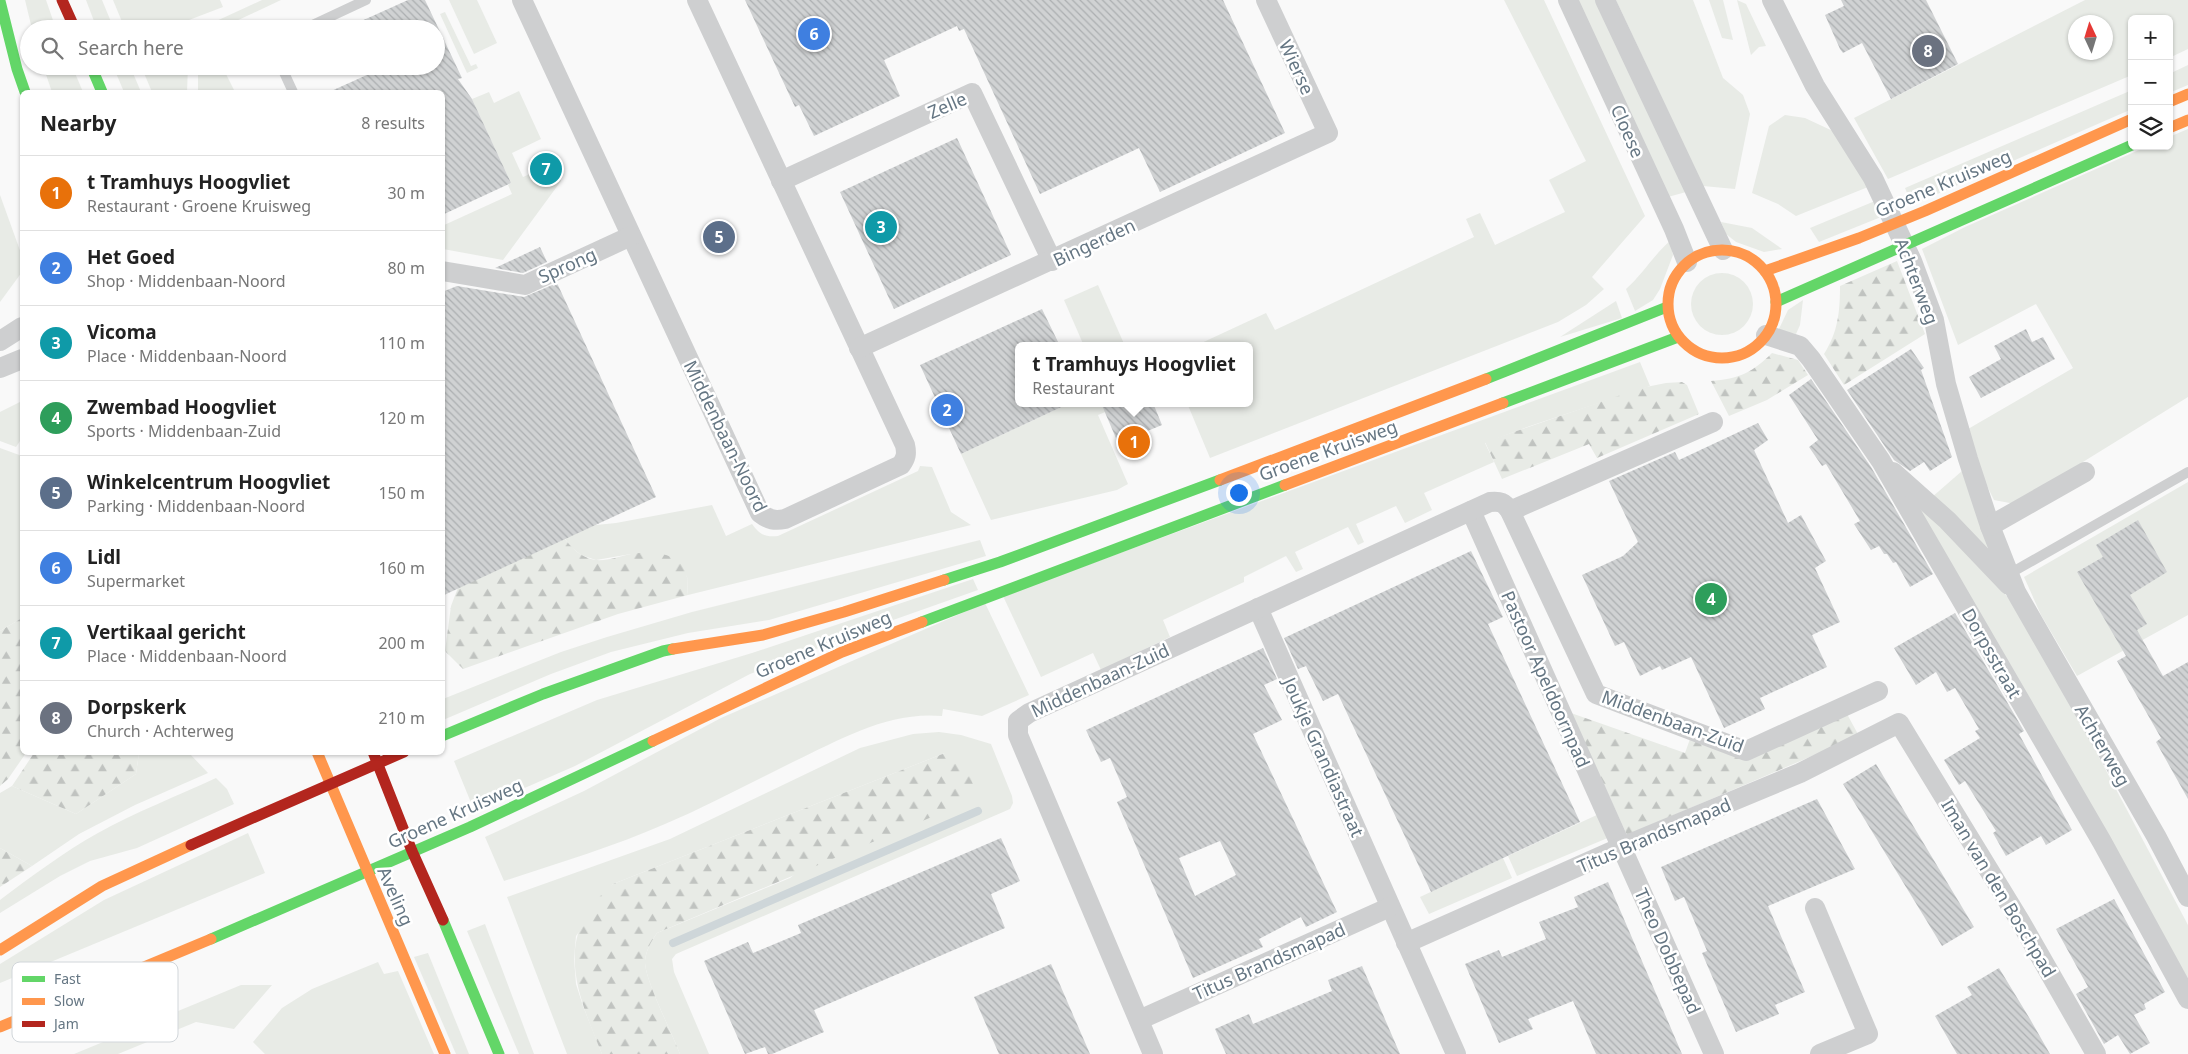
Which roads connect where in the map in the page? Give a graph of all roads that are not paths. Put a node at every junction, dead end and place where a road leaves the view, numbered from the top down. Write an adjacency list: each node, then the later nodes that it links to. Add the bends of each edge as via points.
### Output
1 (62, 0): 10 (main road)
2 (366, 0): 11 (lane)
3 (522, 0): 25 (street, Middenbaan-Noord)
4 (697, 0): 24 (street, Middenbaan-Noord)
5 (1266, 0): 22 (street, Wierse)
6 (1568, 0): 28 (street, Cloese)
7 (1605, 0): 26 (street, Cloese)
8 (1772, 0): 46 (street, Achterweg, via 1815,86 1873,178 1912,261 1934,320 1946,384)
9 (0, 1): 14 (main road)
10 (71, 20)
11 (323, 20)
12 (95, 75): 15 (main road)
13 (285, 75): 16 (lane)
14 (24, 90)
15 (101, 90)
16 (292, 90)
17 (2188, 94): 18 (main road)
18 (2173, 100)
19 (2188, 120): 21 (main road)
20 (2128, 121): 29 (main road, Groene Kruisweg, via 1925,211)
21 (2173, 126)
22 (1328, 133): 27 (street, Bingerden)
23 (2128, 147): 31 (main road)
24 (781, 181): 27 (street, Zelle, via 972,93); 37 (street, Middenbaan-Noord)
25 (632, 236): 30 (street, Sprong, via 525,285); 37 (street, Middenbaan-Noord, via 760,513 768,519 786,519 901,465 906,458 905,445)
26 (1723, 250): 28 (main road, via 1704,253); 29 (main road, via 1742,254)
27 (1052, 261): 37 (street, Bingerden)
28 (1687, 262): 32 (main road, via 1672,282)
29 (1765, 271): 31 (main road, via 1773,286)
30 (445, 272)
31 (1776, 302): 34 (main road, via 1774,319)
32 (1668, 307): 35 (main road); 52 (main road, Groene Kruisweg, via 1391,416 1000,562 763,635 664,651 543,694)
33 (20, 328): 36 (street)
34 (1766, 335): 35 (main road, via 1742,354 1723,358 1693,350); 41 (street, Dorpsstraat, via 1800,346)
35 (1678, 337): 59 (main road, Groene Kruisweg, via 842,652)
36 (0, 341)
37 (859, 348)
38 (20, 360): 39 (street)
39 (0, 368)
40 (1713, 422): 45 (street)
41 (1881, 461): 48 (street, Achterweg, via 1947,520); 67 (street, Dorpsstraat, via 2102,842)
42 (2085, 472): 46 (street)
43 (2188, 472): 47 (lane)
44 (1471, 511): 45 (street, Middenbaan-Zuid, via 1499,501); 49 (street, Middenbaan-Zuid); 58 (street, Pastoor Apeldoornpad)
45 (1510, 511): 50 (street, Middenbaan-Zuid, via 1596,694 1746,751)
46 (1990, 526): 47 (street, Achterweg)
47 (2009, 574): 48 (street, Achterweg)
48 (2016, 592): 61 (street, Achterweg)
49 (1258, 608): 62 (street, Joukje Grandiastraat); 68 (street, Middenbaan-Zuid, via 1022,716 1018,721 1018,735)
50 (1878, 691)
51 (1899, 723): 58 (street, Titus Brandsmapad, via 1800,773); 77 (street, Iman van den Boschpad, via 2020,921)
52 (445, 735)
53 (318, 755): 57 (main road, Aveling)
54 (374, 755): 56 (main road, Aveling)
55 (398, 755): 56 (main road)
56 (378, 764): 57 (main road); 59 (main road, Aveling)
57 (330, 784): 60 (main road, Aveling); 65 (main road, via 102,886)
58 (1622, 847): 64 (street, Titus Brandsmapad); 75 (street, Theo Dobbepad)
59 (412, 851): 60 (main road, Groene Kruisweg); 72 (main road, Aveling)
60 (366, 872): 66 (main road, Groene Kruisweg); 71 (main road, Aveling)
61 (2188, 897)
62 (1390, 907): 64 (street); 68 (street, Titus Brandsmapad)
63 (1815, 908): 76 (street, via 1868,1034)
64 (1406, 944): 74 (street)
65 (0, 950)
66 (156, 962)
67 (2188, 999)
68 (1139, 1020): 73 (street, Middenbaan-Zuid)
69 (12, 1022): 70 (main road, Groene Kruisweg)
70 (0, 1027)
71 (444, 1054)
72 (499, 1054)
73 (1153, 1054)
74 (1456, 1054)
75 (1714, 1054)
76 (1820, 1054)
77 (2096, 1054)

